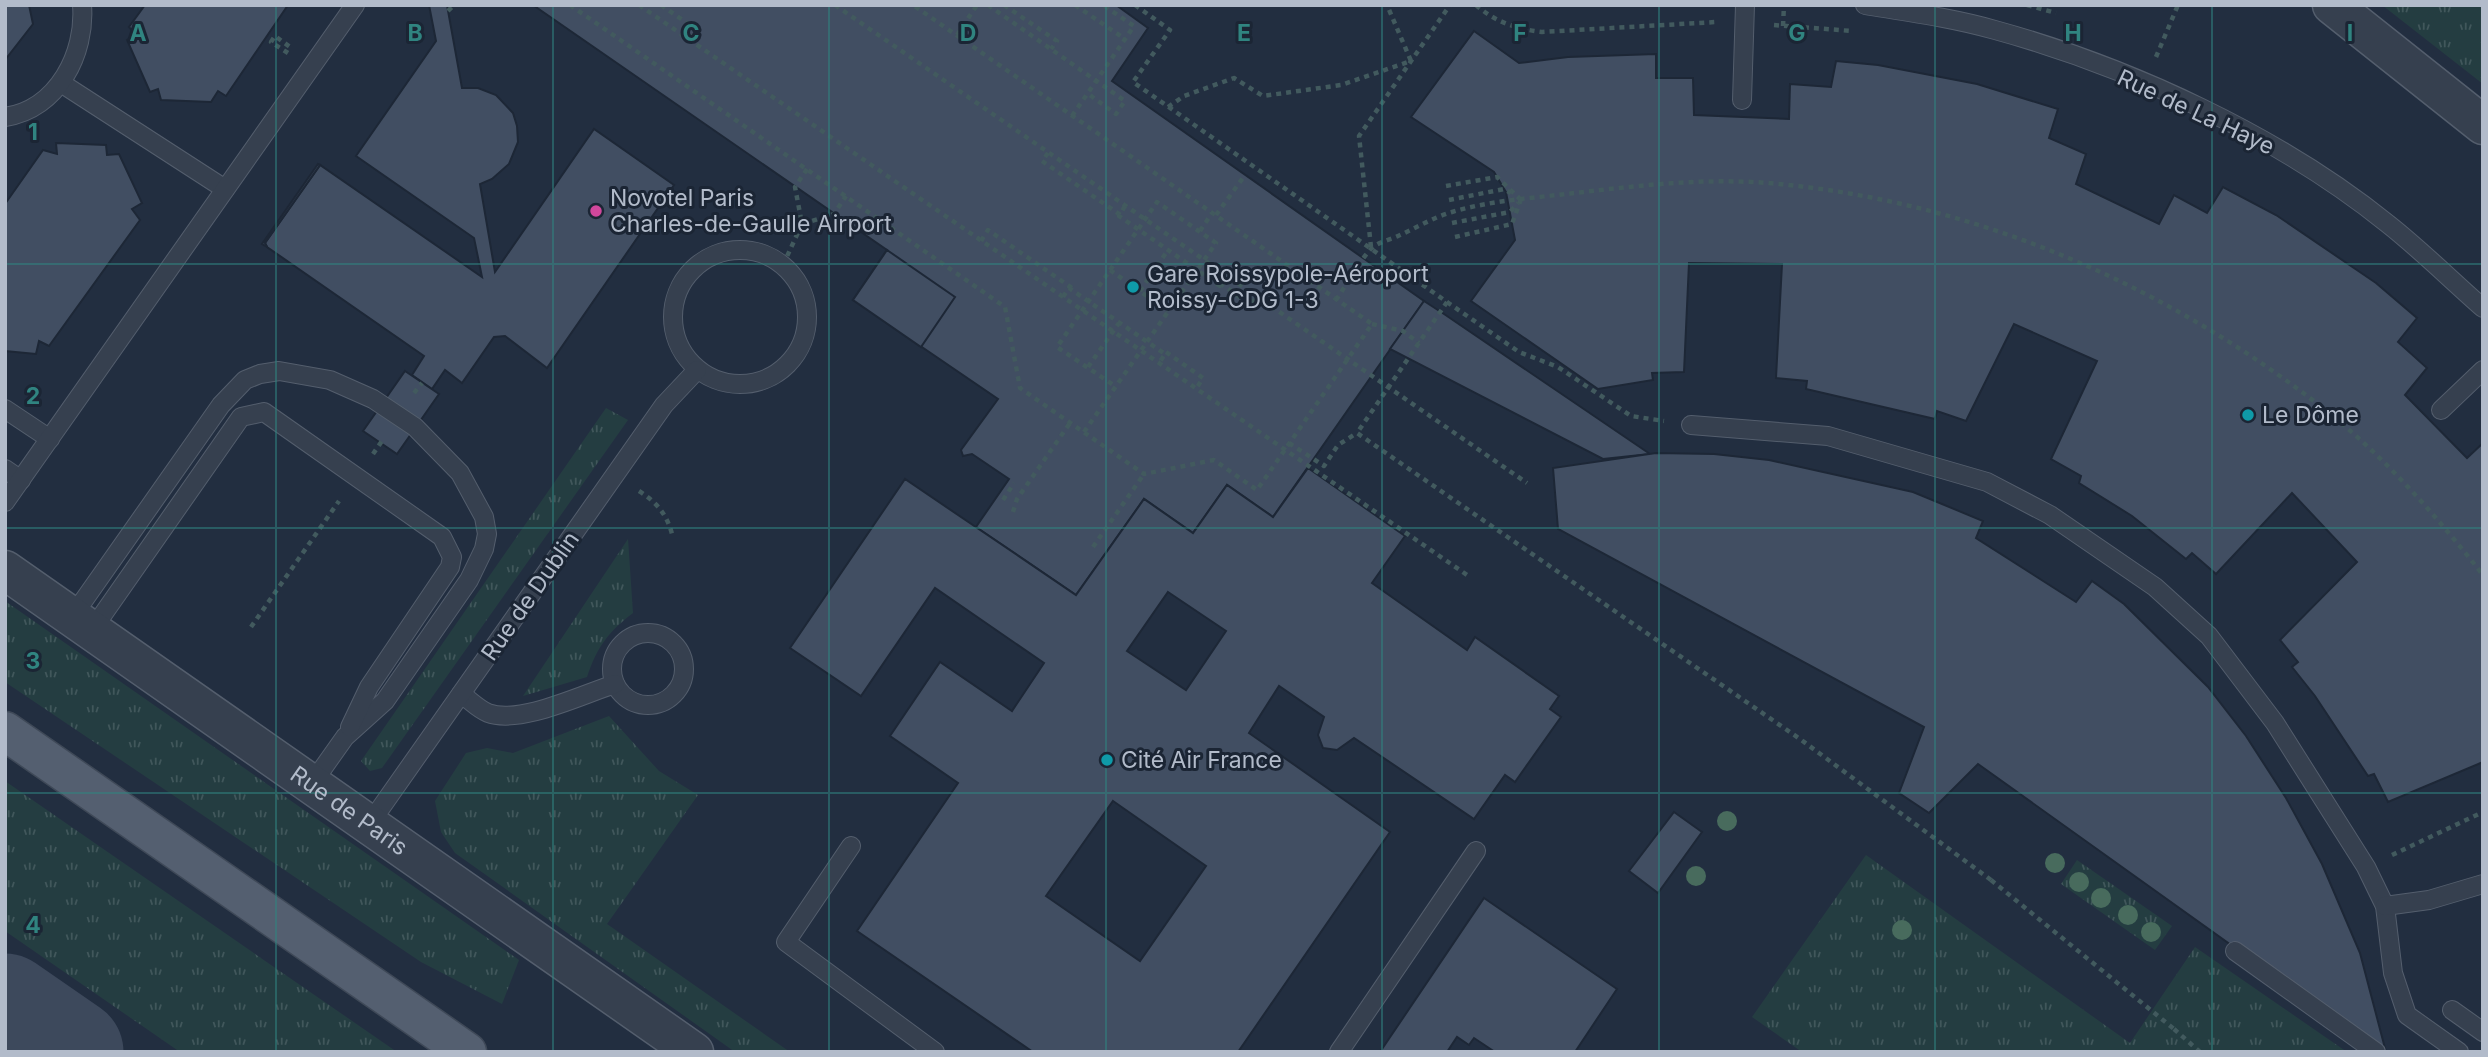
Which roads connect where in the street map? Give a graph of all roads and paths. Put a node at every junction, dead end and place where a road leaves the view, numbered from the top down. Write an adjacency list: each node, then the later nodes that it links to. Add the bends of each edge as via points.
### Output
1 (82, 5): 34 (lane, via 83,34)
2 (355, 5): 45 (lane)
3 (454, 5): 22 (path)
4 (570, 5): 42 (path)
5 (639, 5): 29 (path)
6 (661, 5): 29 (path, via 697,30)
7 (835, 5): 41 (path)
8 (914, 5): 27 (path)
9 (977, 5): 27 (path)
10 (988, 5): 31 (path)
11 (1004, 5): 31 (path, via 1057,41)
12 (1103, 5): 28 (path, via 1134,26)
13 (1135, 5): 37 (path, via 1170,30 1133,82)
14 (1387, 5): 33 (path)
15 (1450, 5): 33 (path)
16 (1476, 5): 24 (path, via 1517,29 1542,32)
17 (1784, 5): 25 (path)
18 (1865, 5): 69 (lane, Rue de La Haye, via 1952,20 2055,50 2165,92 2309,169 2387,223)
19 (2027, 5): 23 (path)
20 (2332, 5): 40 (street)
21 (1078, 6): 28 (path)
22 (448, 11)
23 (2056, 13)
24 (1744, 14): 25 (path); 36 (lane)
25 (1783, 26): 26 (path)
26 (1862, 32)
27 (957, 35): 38 (path)
28 (1125, 39): 35 (path)
29 (690, 40): 56 (path)
30 (293, 48): 32 (path, via 275,36 271,42)
31 (1051, 49): 35 (path, via 1125,100 1116,114)
32 (292, 56)
33 (1411, 61): 37 (path, via 1341,85 1263,96 1234,78 1184,96); 57 (path, via 1359,136)
34 (61, 83): 39 (lane, via 39,103); 45 (lane)
35 (1087, 93): 38 (path)
36 (1742, 100)
37 (1168, 107): 57 (path)
38 (1072, 116): 50 (path)
39 (5, 117)
40 (2483, 125)
41 (1048, 153): 49 (path); 53 (path, via 1042,161)
42 (807, 169): 46 (path); 52 (path, via 795,187)
43 (1245, 175): 50 (path)
44 (1446, 186): 47 (path, via 1497,177)
45 (225, 189): 91 (lane)
46 (846, 196): 52 (path, via 834,214); 87 (path, via 1005,307 1020,388)
47 (1521, 199): 48 (path, via 1504,189); 51 (path, via 1510,212); 55 (path, via 1512,224); 57 (path, via 1451,212); 106 (path, via 1670,183 1778,183 1866,197 1958,219 2048,248 2191,318 2320,405 2415,495)
48 (1449, 200)
49 (1125, 206): 58 (path, via 1119,216); 62 (path)
50 (1214, 214): 54 (path); 66 (path)
51 (1452, 223)
52 (802, 224): 59 (path)
53 (1139, 228): 54 (path, via 1157,202); 61 (path)
54 (1200, 231): 60 (path, via 1216,243)
55 (1455, 237)
56 (981, 241): 64 (path); 67 (path, via 988,230)
57 (1371, 248): 66 (path); 68 (path)
58 (1168, 250): 62 (path, via 1220,286); 63 (path)
59 (783, 265): 77 (lane, via 765,254 734,251 704,260 688,275 677,292 672,313 674,335); 77 (lane, via 806,301 808,322 804,342 792,361 777,375 736,386)
60 (1198, 268): 65 (path, via 1251,305); 70 (path)
61 (1110, 270): 63 (path); 67 (path)
62 (1227, 276): 65 (path)
63 (1140, 291): 70 (path)
64 (1063, 297): 71 (path, via 1069,288); 75 (path)
65 (1257, 297): 81 (path)
66 (1336, 300): 72 (path)
67 (1090, 301): 76 (path, via 1058,347)
68 (1447, 302): 74 (path); 86 (path, via 1518,352 1558,367)
69 (2483, 309)
70 (1168, 310): 73 (path)
71 (1119, 323): 75 (path, via 1165,354); 76 (path)
72 (1372, 324): 74 (path, via 1403,331); 92 (path)
73 (1148, 340): 80 (path); 82 (path, via 1203,378)
74 (1419, 343): 81 (path)
75 (1159, 363): 82 (path)
76 (1088, 368): 80 (path)
77 (697, 370): 94 (lane, Rue de Dublin, via 664,405)
78 (2483, 370): 84 (lane)
79 (422, 383): 85 (path)
80 (1115, 386): 89 (path)
81 (1389, 387): 90 (path); 99 (path)
82 (1196, 389): 107 (path)
83 (5, 410): 91 (lane)
84 (2441, 410)
85 (400, 415): 96 (path); 108 (lane, via 330,380 279,371 245,380 221,405); 113 (lane, via 460,473 484,517 487,534 469,580 385,701)
86 (1631, 416)
87 (1070, 423): 89 (path); 102 (path, via 1017,499)
88 (1691, 425): 119 (lane, via 1828,436 1911,459 1987,482 2090,541 2155,587 2233,663)
89 (1084, 432): 95 (path)
90 (1357, 433): 92 (path, via 1338,445 1324,466); 129 (path, bridge, via 1789,731 1991,880)
91 (50, 439): 97 (lane)
92 (1289, 443): 95 (path, via 1257,490 1214,460)
93 (5, 469): 97 (lane)
94 (616, 474): 103 (path, via 662,509); 111 (lane, Rue de Dublin)
95 (1144, 474): 104 (path)
96 (356, 477): 108 (lane, via 264,412 241,417); 109 (path); 113 (lane, via 442,537 452,556 450,567 369,687)
97 (21, 480): 101 (lane)
98 (1014, 483): 100 (path)
99 (1527, 483)
100 (1003, 500)
101 (5, 502)
102 (1013, 512)
103 (673, 538)
104 (1093, 547)
105 (5, 569): 108 (street, Rue de Paris)
106 (2483, 575)
107 (1470, 577)
108 (82, 624): 114 (street, Rue de Paris)
109 (250, 627)
110 (615, 684): 110 (lane, via 622,694 642,705 665,701 679,688 685,671 678,648 659,635 635,635 613,660); 111 (lane, via 506,716 488,713)
111 (461, 694): 116 (lane, Rue de Dublin)
112 (5, 731): 125 (main road)
113 (345, 737): 114 (lane)
114 (311, 785): 116 (street, Rue de Paris)
115 (2483, 812): 119 (path)
116 (368, 826): 126 (street, Rue de Paris)
117 (850, 846): 127 (lane, via 786,942)
118 (1476, 851): 128 (lane)
119 (2366, 867): 121 (lane)
120 (2483, 884): 121 (lane, via 2429,900)
121 (2385, 906): 131 (lane, via 2393,973 2407,1015)
122 (2235, 951): 130 (lane)
123 (2452, 1010): 124 (lane)
124 (2483, 1032)
125 (467, 1052)
126 (694, 1052)
127 (935, 1052)
128 (1339, 1052)
129 (2200, 1052)
130 (2376, 1052)
131 (2459, 1052)

